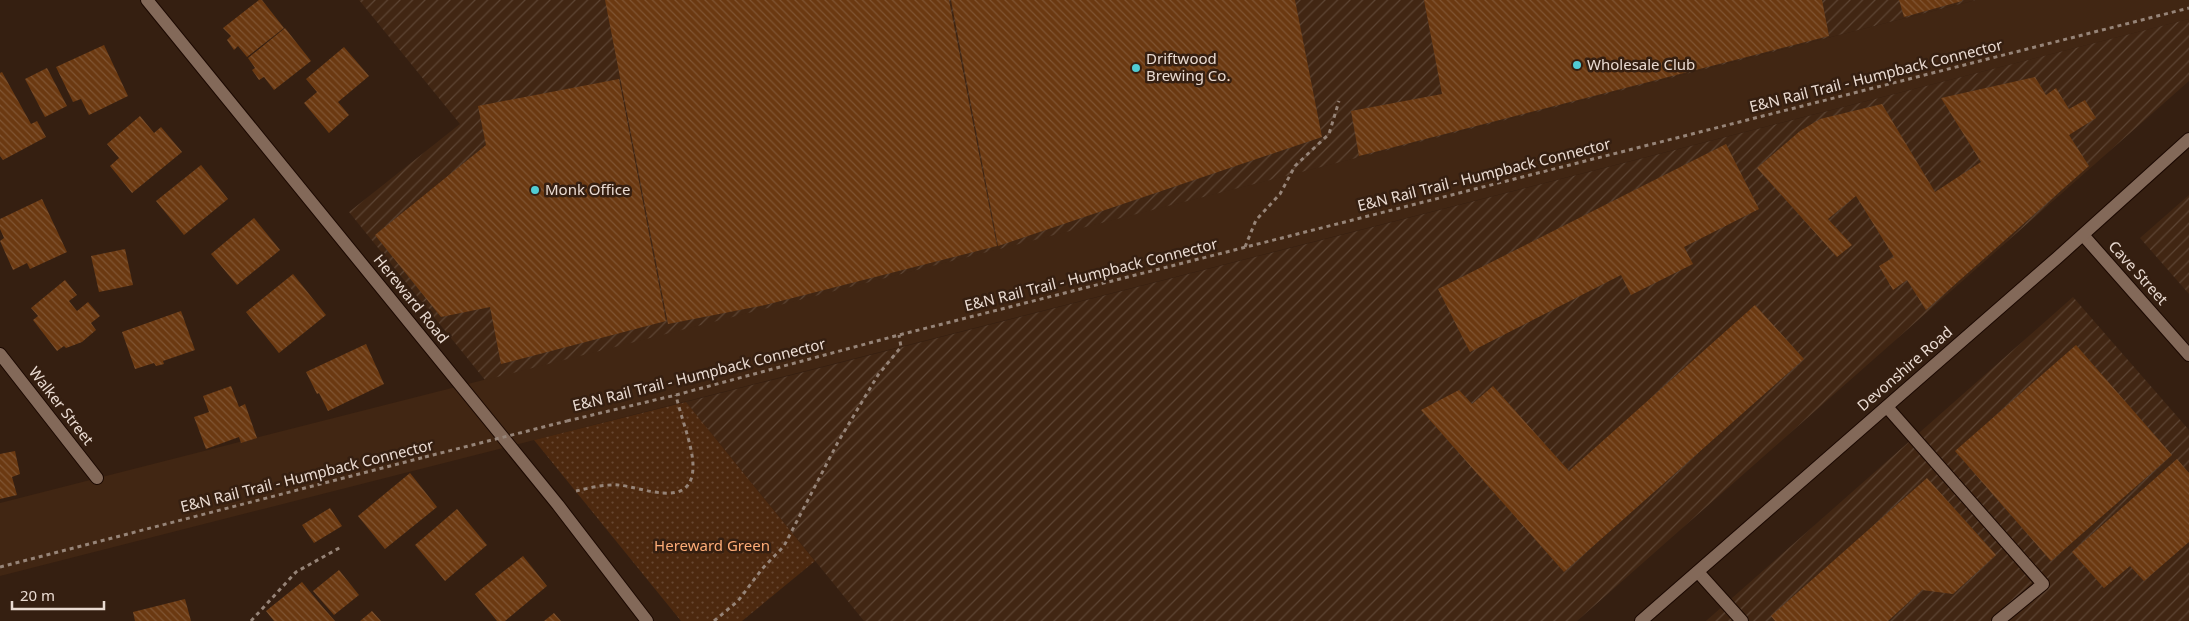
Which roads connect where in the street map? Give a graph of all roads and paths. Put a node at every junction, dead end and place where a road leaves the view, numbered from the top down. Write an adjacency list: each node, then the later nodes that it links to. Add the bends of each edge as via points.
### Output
1 (147, 0): 18 (street, Hereward Road, via 558,505)
2 (2189, 8): 6 (path, E&N Rail Trail - Humpback Connector)
3 (1339, 101): 6 (path, via 1329,134 1295,166 1280,194 1256,220)
4 (2189, 139): 5 (street, Devonshire Road)
5 (2083, 235): 9 (street, Cave Street); 11 (street, Devonshire Road)
6 (1244, 248): 7 (path, E&N Rail Trail - Humpback Connector)
7 (900, 335): 10 (path, E&N Rail Trail - Humpback Connector); 19 (path, via 901,347 873,383 784,546 738,601)
8 (0, 354): 12 (street, Walker Street)
9 (2189, 355)
10 (676, 394): 13 (path, via 693,465 692,478 687,486 678,492 665,494 618,485); 15 (path, E&N Rail Trail - Humpback Connector, bridge)
11 (1887, 407): 16 (street, Devonshire Road); 22 (street, via 2043,584)
12 (97, 478)
13 (577, 491)
14 (340, 547): 17 (path, via 296,572)
15 (0, 566)
16 (1698, 572): 20 (street, Devonshire Road); 21 (street)
17 (252, 621)
18 (647, 621)
19 (714, 621)
20 (1641, 621)
21 (1742, 621)
22 (1998, 621)

